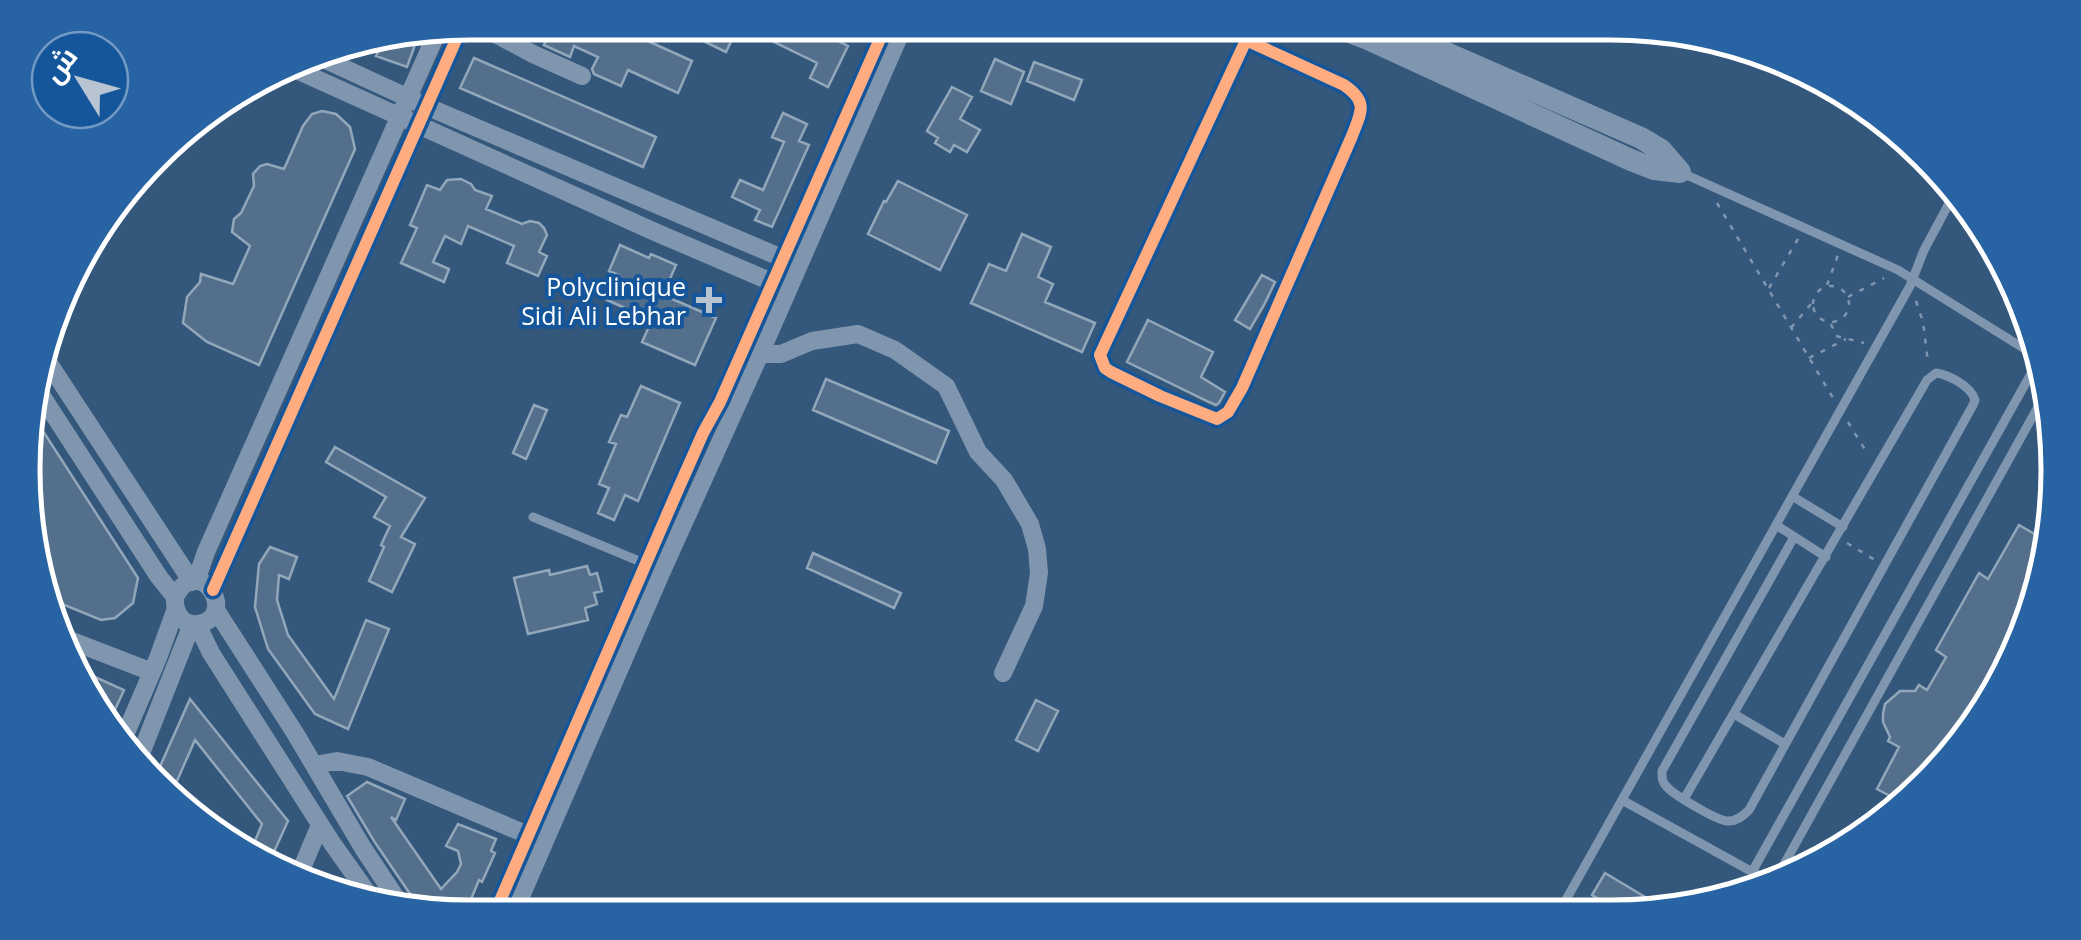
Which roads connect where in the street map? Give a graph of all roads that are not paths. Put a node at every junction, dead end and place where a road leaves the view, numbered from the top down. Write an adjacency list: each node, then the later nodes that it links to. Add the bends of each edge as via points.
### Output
1 (456, 40): 13 (street)
2 (508, 40): 11 (street)
3 (885, 40): 18 (street)
4 (1246, 40): 5 (street, via 1100,355 1111,372 1217,419 1242,388 1362,110 1358,96)
5 (1265, 40)
6 (1370, 40): 16 (street, via 1631,160)
7 (1419, 40): 16 (street, via 1641,138)
8 (433, 42): 12 (street)
9 (332, 63): 12 (street)
10 (304, 73): 14 (street)
11 (582, 76)
12 (408, 98): 13 (street); 14 (street)
13 (428, 107): 15 (street); 18 (street)
14 (400, 117): 15 (street); 34 (street, via 206,552)
15 (420, 126): 20 (street); 34 (street)
16 (1680, 172): 19 (lane)
17 (1949, 204): 19 (lane)
18 (790, 261): 20 (street)
19 (1912, 282): 21 (lane); 27 (lane)
20 (780, 286): 22 (street); 33 (street, via 703,433)
21 (2024, 352)
22 (760, 354): 40 (street, via 858,334 895,350 946,386 978,452 1030,524 1037,549 1034,606); 59 (street)
23 (53, 368): 34 (street)
24 (2029, 372): 54 (lane)
25 (46, 402): 35 (street)
26 (2036, 410): 52 (lane)
27 (1792, 496): 29 (lane); 30 (lane)
28 (533, 518): 33 (lane)
29 (1776, 525): 31 (lane); 43 (lane)
30 (1843, 527): 32 (lane); 44 (lane, via 1926,380 1942,374 1970,390 1973,405)
31 (1794, 536): 32 (lane); 46 (lane)
32 (1826, 557): 41 (lane)
33 (647, 564): 51 (street)
34 (200, 584): 35 (street, via 184,584); 36 (street)
35 (175, 604): 37 (street, via 179,616); 39 (street)
36 (216, 610): 37 (street); 47 (street)
37 (194, 624): 45 (street); 50 (street)
38 (76, 643): 39 (street)
39 (152, 672): 42 (street)
40 (1003, 672)
41 (1734, 714): 44 (lane); 48 (lane)
42 (127, 730)
43 (1654, 743): 46 (lane); 49 (lane)
44 (1785, 744): 48 (lane, via 1749,810 1737,819 1722,820)
45 (143, 749)
46 (1671, 753): 48 (lane, via 1662,778)
47 (315, 765): 51 (street, via 368,767); 57 (street)
48 (1684, 799)
49 (1622, 800): 54 (lane); 60 (lane)
50 (320, 825): 53 (street); 56 (street)
51 (528, 835): 58 (street)
52 (1786, 862)
53 (303, 866)
54 (1752, 872): 55 (lane)
55 (1756, 874)
56 (363, 886)
57 (393, 893)
58 (501, 900)
59 (519, 900)
60 (1566, 900)

